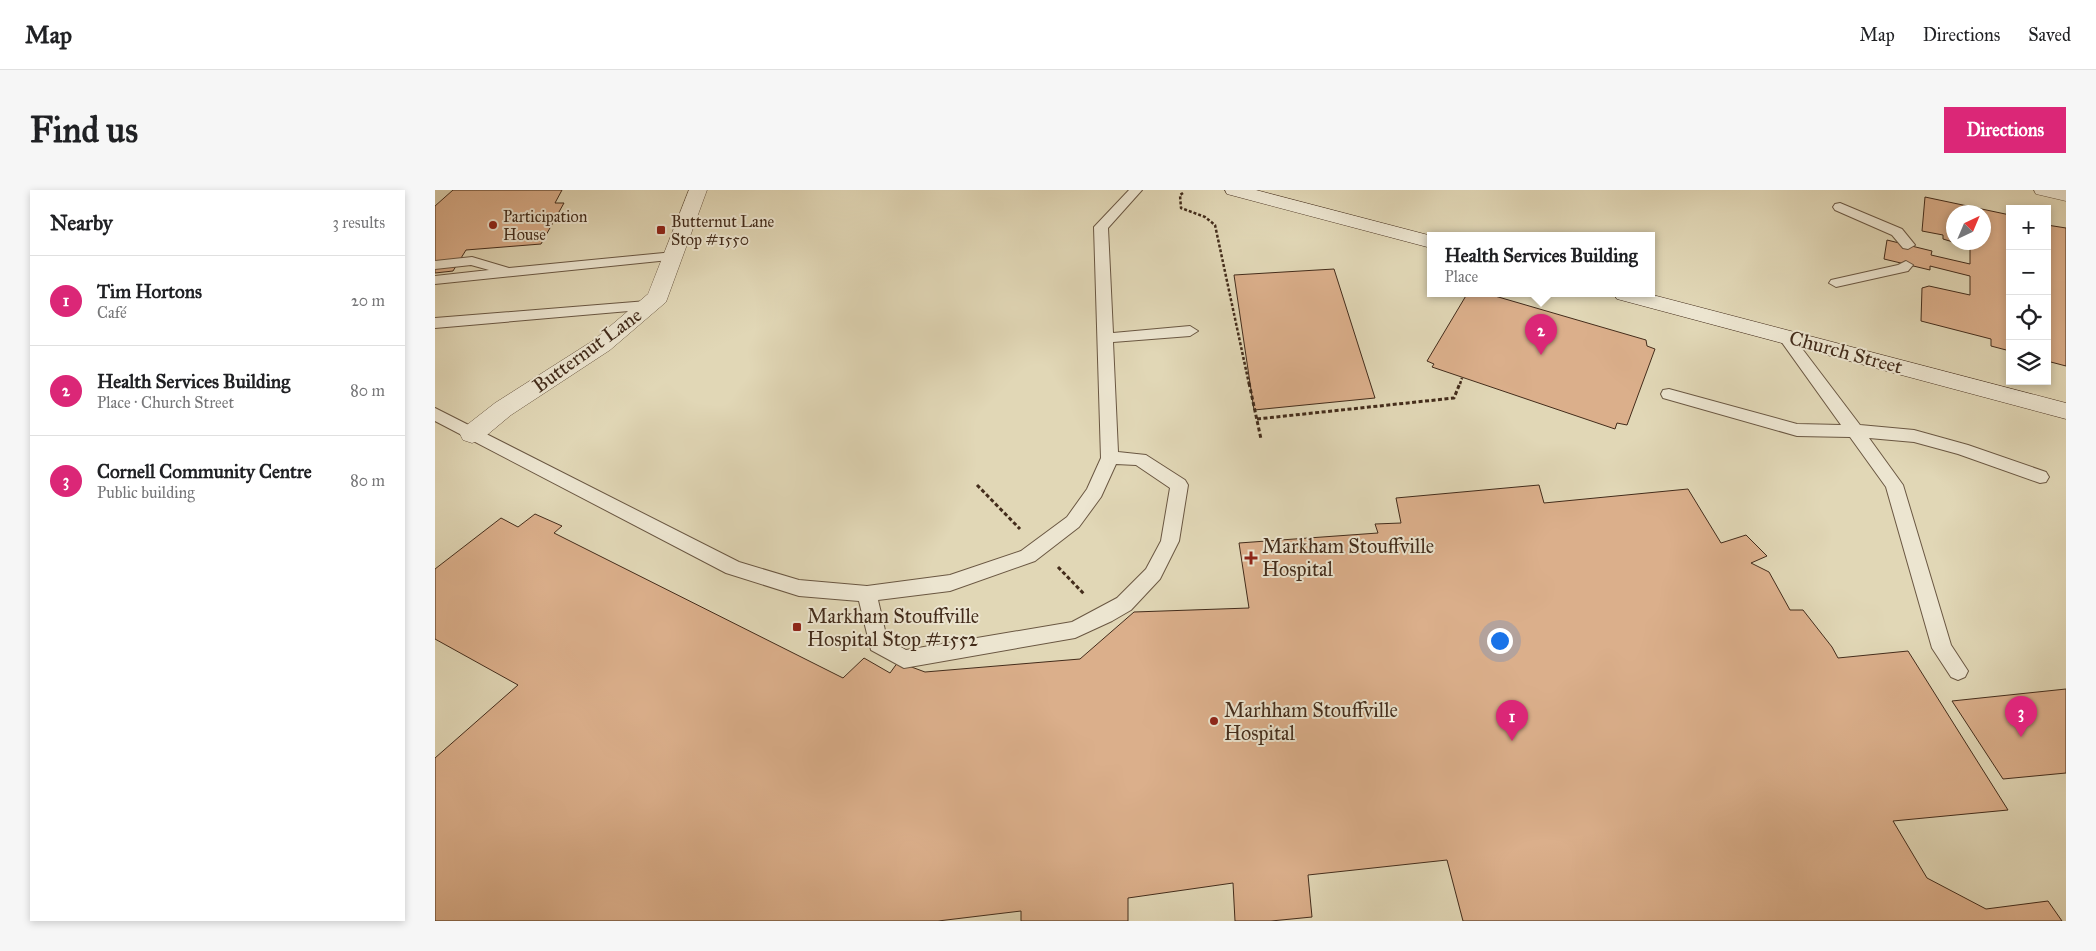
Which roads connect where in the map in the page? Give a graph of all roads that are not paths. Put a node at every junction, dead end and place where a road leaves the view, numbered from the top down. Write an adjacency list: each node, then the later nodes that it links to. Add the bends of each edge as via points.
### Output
1 (698, 190): 9 (street, Butternut Lane)
2 (1136, 190): 20 (lane, via 1101,227)
3 (1234, 190): 7 (street)
4 (2043, 190): 5 (street)
5 (2066, 195)
6 (1840, 207): 8 (lane, via 1897,232)
7 (1427, 241)
8 (1908, 245)
9 (674, 256): 12 (lane); 16 (street, Butternut Lane, via 659,297)
10 (435, 265): 12 (lane, via 471,261)
11 (1906, 265): 14 (lane)
12 (514, 272): 13 (lane)
13 (435, 280)
14 (1836, 283)
15 (1636, 297): 19 (street, Church Street)
16 (647, 306): 17 (lane); 25 (street, Butternut Lane, via 601,345)
17 (435, 324)
18 (1190, 331): 20 (lane)
19 (1786, 336): 22 (street, Church Street); 24 (lane)
20 (1105, 338): 26 (lane)
21 (1669, 394): 24 (lane, via 1797,430)
22 (2066, 411)
23 (435, 414): 25 (lane)
24 (1855, 431): 27 (lane, via 1915,436); 29 (lane, via 1894,485 1941,648)
25 (472, 434): 28 (lane, via 733,568 799,588)
26 (1110, 458): 28 (lane, via 1095,492 1073,522 1028,556 950,583); 28 (lane, via 1140,459 1179,486 1170,541 1153,574 1124,604 1075,630 904,659 878,644)
27 (2040, 477)
28 (867, 594)
29 (1958, 672)

